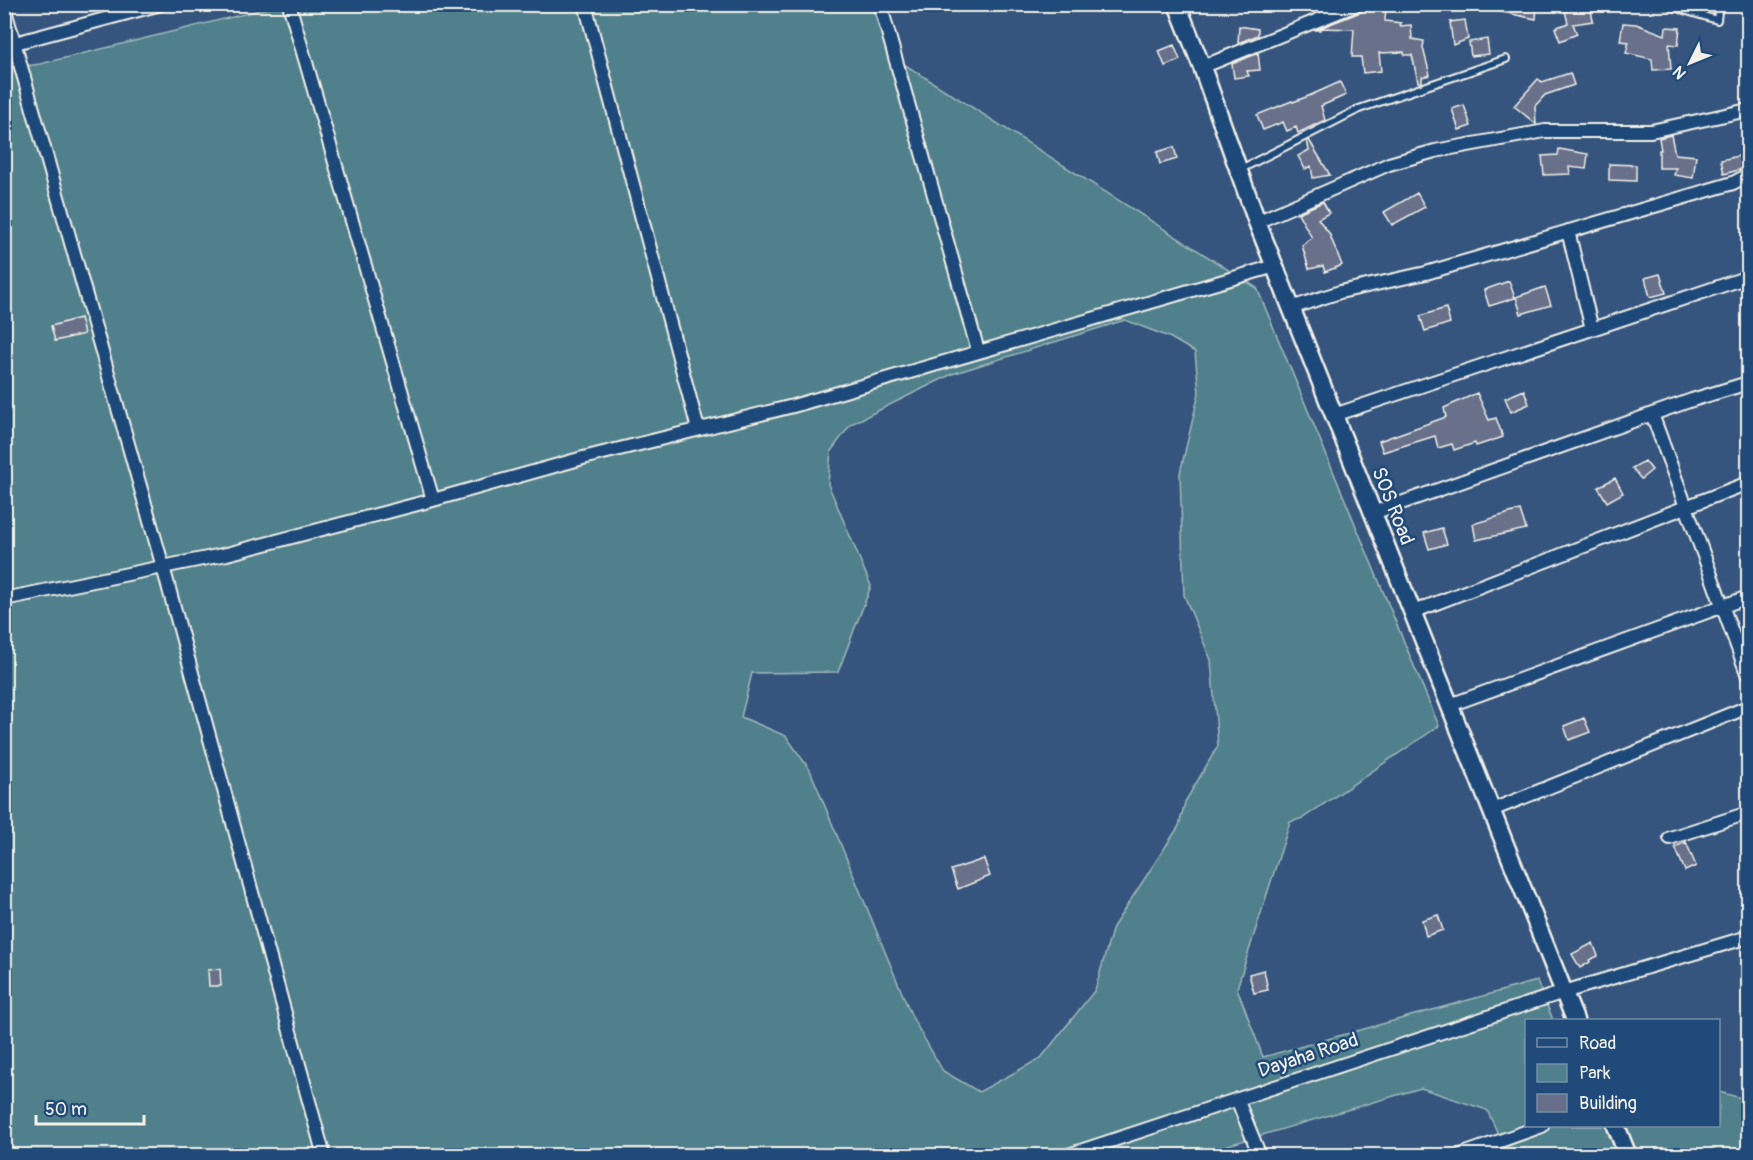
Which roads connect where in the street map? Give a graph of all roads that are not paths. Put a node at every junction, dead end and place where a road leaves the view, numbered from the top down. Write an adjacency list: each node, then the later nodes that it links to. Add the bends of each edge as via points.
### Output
1 (161, 4): 10 (street)
2 (289, 4): 28 (street)
3 (585, 4): 26 (street)
4 (880, 4): 22 (street)
5 (1177, 4): 12 (street, SOS Road)
6 (1358, 4): 12 (street)
7 (1664, 4): 8 (lane, via 1716,20)
8 (1719, 4)
9 (4, 7): 10 (street)
10 (10, 45): 31 (street)
11 (1506, 60): 14 (lane, via 1359,109)
12 (1202, 67): 14 (street, SOS Road)
13 (1749, 110): 16 (street, via 1651,130 1545,131 1435,151 1389,164)
14 (1239, 170): 16 (street, SOS Road)
15 (1749, 175): 17 (street)
16 (1257, 222): 18 (street, SOS Road)
17 (1568, 231): 20 (street); 21 (street)
18 (1275, 266): 20 (street, SOS Road); 22 (street)
19 (1749, 277): 21 (street)
20 (1291, 308): 25 (street, SOS Road)
21 (1592, 329): 25 (street)
22 (978, 351): 26 (street, via 793,406)
23 (1749, 383): 24 (street)
24 (1652, 414): 29 (street); 30 (street)
25 (1334, 415): 30 (street, SOS Road)
26 (698, 429): 28 (street)
27 (1749, 483): 29 (street)
28 (433, 500): 31 (street)
29 (1686, 507): 34 (street); 35 (street)
30 (1373, 513): 35 (street, SOS Road)
31 (163, 567): 33 (street); 48 (street)
32 (1749, 597): 34 (street)
33 (4, 599)
34 (1723, 606): 36 (street); 37 (street)
35 (1413, 612): 37 (street, SOS Road)
36 (1749, 675)
37 (1450, 705): 39 (street, SOS Road)
38 (1749, 707): 39 (street)
39 (1491, 810): 43 (street, SOS Road)
40 (1749, 813): 41 (street)
41 (1670, 838)
42 (1749, 937): 43 (street, Dayaha Road)
43 (1564, 992): 44 (street, SOS Road); 45 (street, Dayaha Road)
44 (1575, 1019)
45 (1237, 1099): 49 (street, Dayaha Road); 50 (street)
46 (1536, 1127): 51 (street)
47 (1617, 1127): 52 (street)
48 (324, 1155)
49 (1065, 1155)
50 (1260, 1155)
51 (1458, 1155)
52 (1628, 1155)

